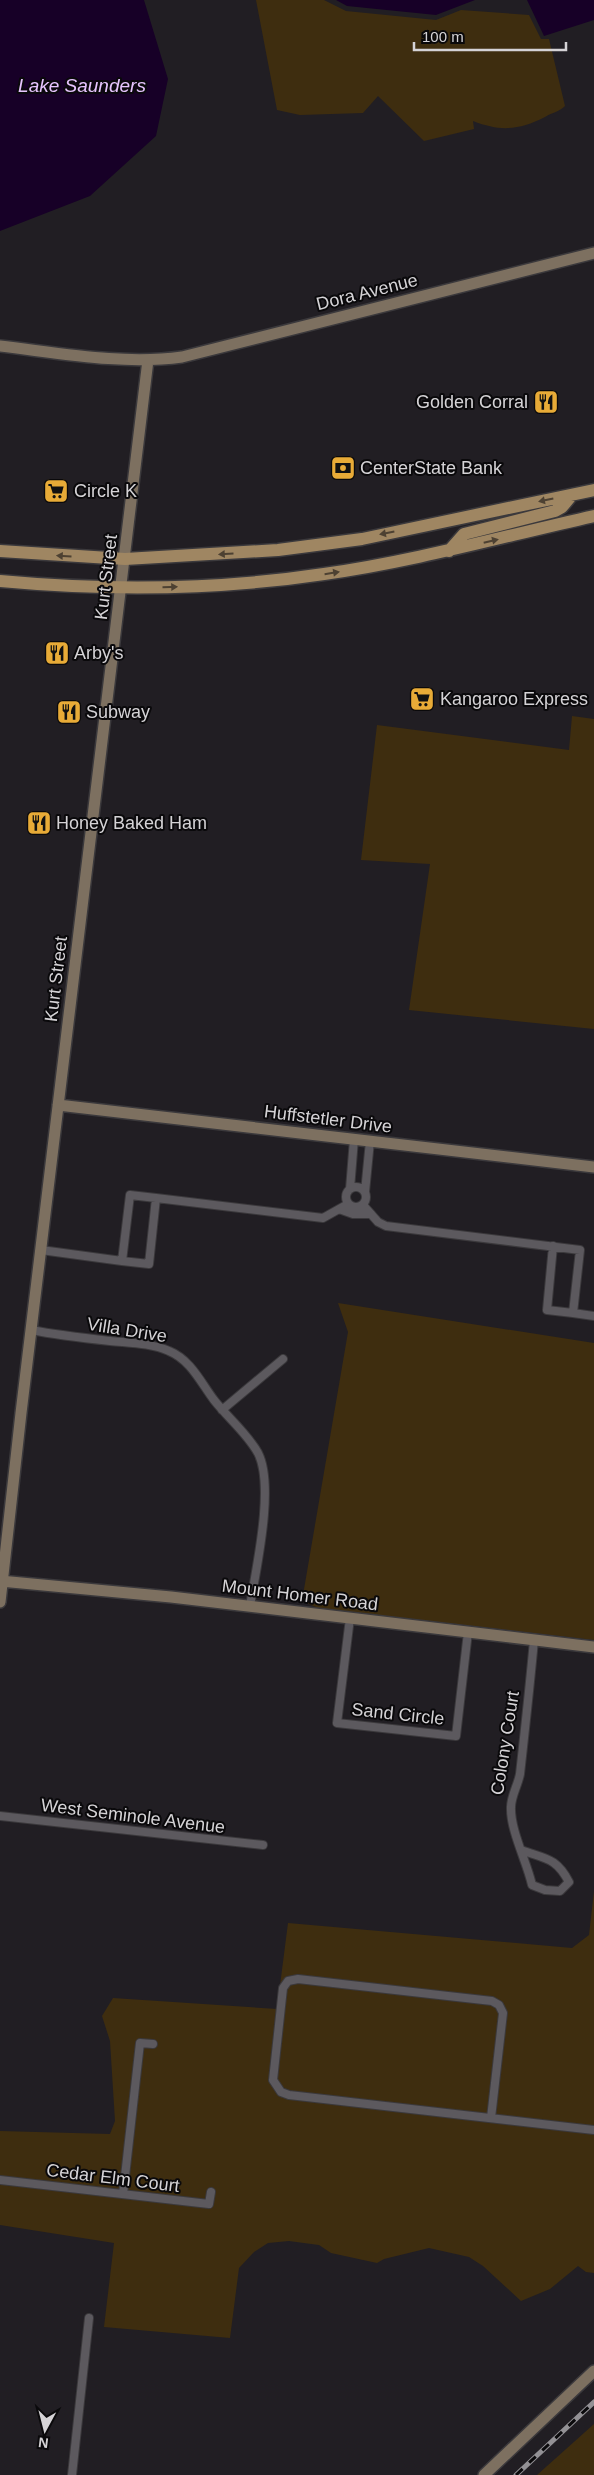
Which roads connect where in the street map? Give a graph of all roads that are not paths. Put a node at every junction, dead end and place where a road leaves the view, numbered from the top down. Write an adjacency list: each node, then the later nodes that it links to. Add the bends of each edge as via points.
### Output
1 (594, 253): 3 (street, Dora Avenue, via 182,357)
2 (0, 346): 3 (street, Dora Avenue)
3 (148, 360): 9 (street, Kurt Street)
4 (594, 490): 5 (main road)
5 (572, 495): 8 (main road, via 555,511 464,534); 9 (main road, one-way to 9, via 324,544 243,553)
6 (594, 516): 8 (main road, one-way to 6)
7 (0, 551): 9 (main road, one-way to 7)
8 (448, 551): 11 (main road, one-way to 8, via 204,586 285,579)
9 (125, 559): 11 (street, Kurt Street)
10 (0, 581): 11 (main road)
11 (122, 588): 12 (street, Kurt Street)
12 (58, 1105): 13 (street, Huffstetler Drive); 26 (street, Kurt Street)
13 (354, 1139): 14 (street, Huffstetler Drive); 15 (street)
14 (370, 1141): 16 (street); 17 (street, Huffstetler Drive)
15 (353, 1154): 16 (street); 18 (street)
16 (368, 1156): 19 (street)
17 (594, 1167)
18 (350, 1189): 19 (street, via 356,1187); 21 (street, via 345,1198)
19 (364, 1192): 22 (street, via 366,1199)
20 (156, 1198): 23 (street, via 322,1218); 27 (street, via 130,1195); 27 (street, via 149,1264)
21 (348, 1204): 22 (street, via 353,1208); 23 (street)
22 (363, 1205): 24 (street)
23 (339, 1209): 24 (street, via 353,1214)
24 (371, 1214): 25 (street, via 386,1226)
25 (553, 1246): 28 (street, via 547,1310); 28 (street, via 580,1250)
26 (41, 1250): 27 (street); 30 (street, Kurt Street)
27 (122, 1260)
28 (573, 1313): 29 (street)
29 (594, 1316)
30 (31, 1330): 32 (street, Villa Drive, via 168,1350 187,1362); 33 (street, Kurt Street)
31 (283, 1359): 32 (street)
32 (222, 1410): 35 (street, Villa Drive, via 256,1451 264,1469 262,1522)
33 (1, 1581): 34 (street, Kurt Street); 35 (street, Mount Homer Road)
34 (0, 1602)
35 (250, 1606): 36 (street, Mount Homer Road)
36 (350, 1618): 37 (street, Mount Homer Road); 37 (street, Sand Circle, via 337,1722 347,1724 456,1736)
37 (468, 1632): 38 (street, Mount Homer Road)
38 (534, 1640): 39 (street, Mount Homer Road); 42 (street, Colony Court, via 519,1778 511,1807)
39 (594, 1646)
40 (0, 1816): 41 (street, West Seminole Avenue)
41 (263, 1845)
42 (521, 1850): 42 (street, Colony Court, via 545,1856 563,1870 570,1882 560,1891 532,1885)
43 (153, 2044): 48 (street, via 140,2043)
44 (491, 2118): 44 (street, via 280,2092 273,2080 283,1988 288,1981 298,1979 492,2001 499,2005 503,2013); 45 (street)
45 (594, 2130)
46 (0, 2180): 48 (street, Cedar Elm Court)
47 (211, 2192): 48 (street, Cedar Elm Court, via 209,2204)
48 (123, 2194)
49 (89, 2318): 51 (street)
50 (594, 2371): 52 (street)
51 (72, 2475)
52 (484, 2475)

